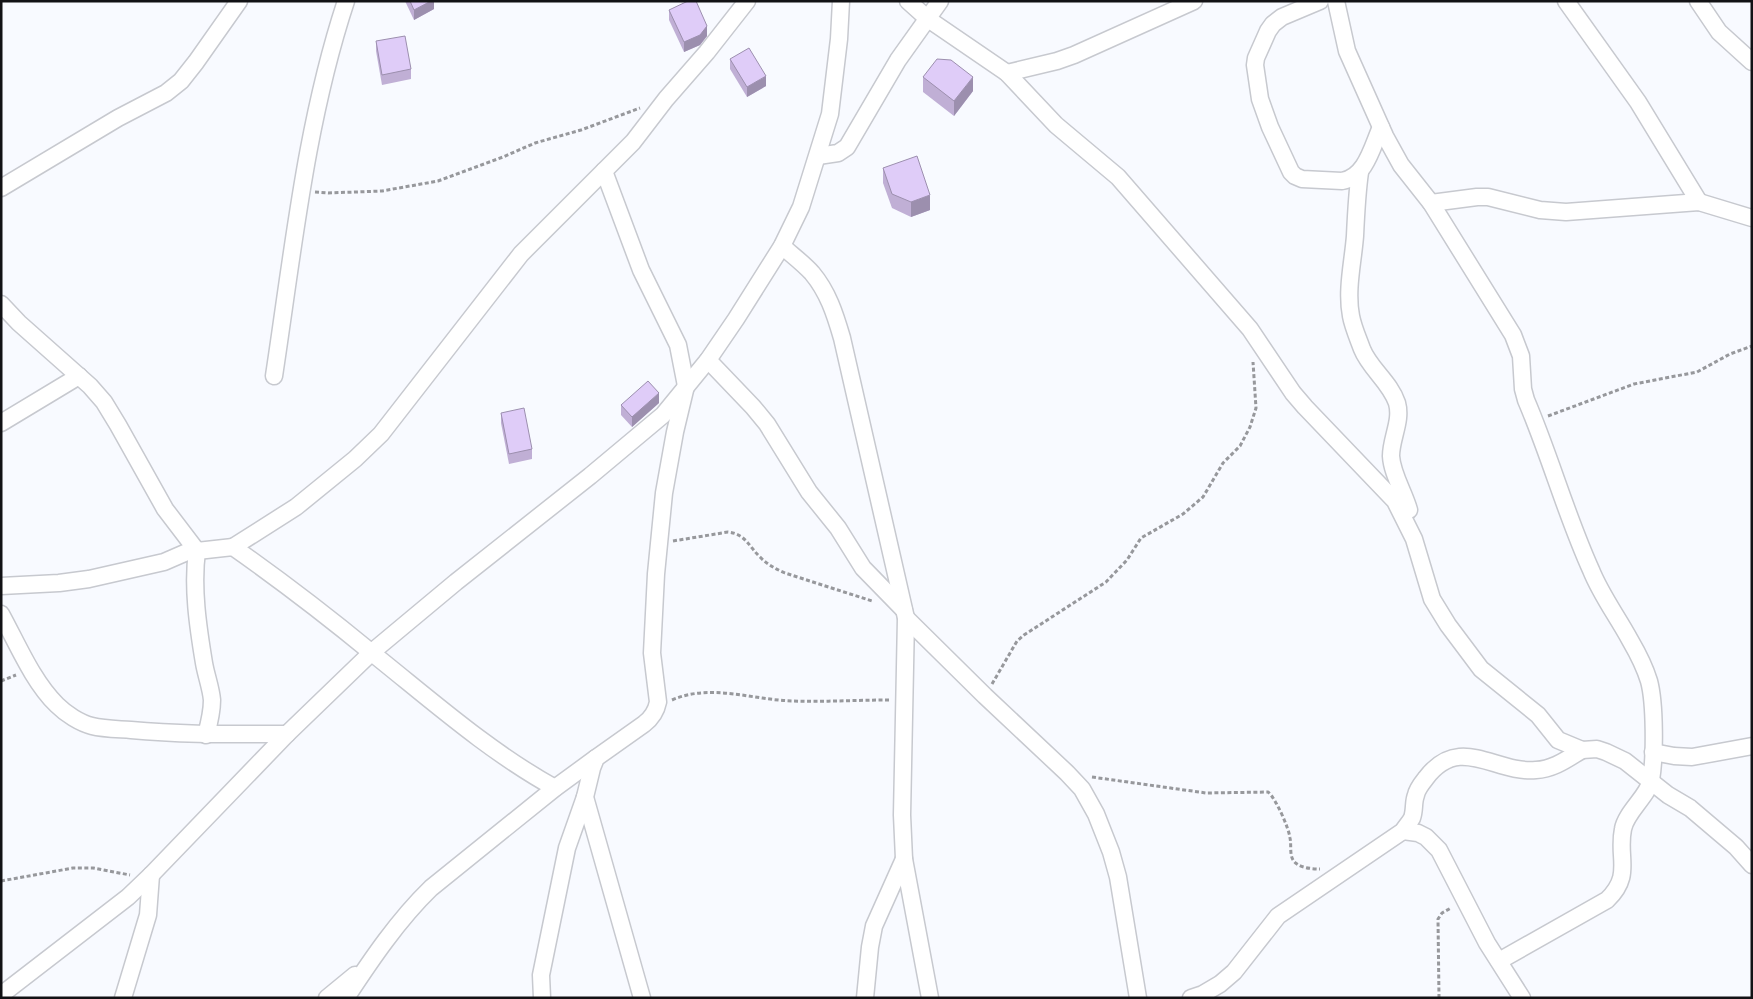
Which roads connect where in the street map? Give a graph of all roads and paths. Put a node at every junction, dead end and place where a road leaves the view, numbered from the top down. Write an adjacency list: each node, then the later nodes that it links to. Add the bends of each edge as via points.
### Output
1 (239, 1): 20 (street, via 196,62 166,93)
2 (346, 1): 21 (street, via 317,111)
3 (747, 1): 15 (street)
4 (841, 1): 17 (street, via 830,114)
5 (908, 1): 12 (street)
6 (940, 1): 12 (street)
7 (1194, 1): 14 (street, via 1074,55)
8 (1320, 1): 19 (street, via 1282,17 1268,30 1255,65 1260,99 1287,165 1295,176 1342,181)
9 (1336, 1): 16 (street, via 1347,52)
10 (1566, 1): 22 (street, via 1638,102)
11 (1698, 1): 13 (street, via 1720,32)
12 (928, 19): 14 (street); 17 (street, via 898,60 847,147 838,153)
13 (1752, 62)
14 (1007, 73): 35 (street, via 1056,125 1118,176 1250,329 1293,393 1395,500)
15 (666, 99): 18 (street, via 633,142); 21 (path, via 535,143 438,181 382,192)
16 (1381, 128): 19 (street); 23 (street, via 1401,165)
17 (818, 156): 25 (street, via 796,219)
18 (604, 171): 32 (street, via 641,270 678,345); 37 (street, via 521,254 381,434 296,507)
19 (1360, 172): 35 (street, via 1350,309 1363,351 1389,386 1397,405 1398,419 1391,448 1393,467 1409,511)
20 (1, 188)
21 (302, 191): 31 (street)
22 (1700, 202): 23 (street, via 1566,212 1540,210 1488,197); 24 (street)
23 (1431, 203): 33 (street, via 1513,335 1520,356 1523,389)
24 (1752, 218)
25 (782, 246): 29 (street); 42 (street, via 822,286 832,306)
26 (1, 304): 30 (street)
27 (1752, 346): 33 (path, via 1697,372 1634,384)
28 (1252, 359): 44 (path, via 1256,408 1250,427 1240,446 1223,462 1203,496 1183,514 1141,538 1127,560 1106,582 1024,634)
29 (708, 360): 32 (street); 42 (street, via 767,424 809,492 844,536 863,568)
30 (79, 376): 34 (street); 38 (street, via 104,402 165,509)
31 (274, 376)
32 (686, 386): 36 (street, via 664,493); 43 (street, via 662,416)
33 (1535, 420): 51 (street, via 1591,571 1632,641 1648,680 1652,699)
34 (1, 423)
35 (1407, 524): 50 (street, via 1432,599 1481,669 1538,715 1558,740)
36 (658, 544): 40 (path, via 736,533 771,567); 46 (street, via 651,641 658,702)
37 (233, 546): 38 (street); 43 (street)
38 (197, 551): 39 (street, via 89,579); 48 (street, via 195,584 204,664 212,700)
39 (1, 586)
40 (875, 602)
41 (1, 614): 48 (street, via 43,689 56,705 74,718 92,726)
42 (905, 614): 44 (street); 45 (street)
43 (372, 652): 47 (street); 55 (street, via 464,728 527,773)
44 (985, 696): 53 (street)
45 (904, 700): 46 (path, via 792,701 713,692 686,695); 58 (street)
46 (656, 710): 52 (street, via 644,724)
47 (287, 734): 48 (street); 61 (street)
48 (206, 735)
49 (1752, 746): 51 (street, via 1692,757)
50 (1582, 750): 54 (street, via 1597,749 1616,756); 57 (street, via 1555,766 1534,770 1507,767 1470,756 1447,760 1436,767 1416,793 1412,818)
51 (1653, 752): 54 (street)
52 (596, 758): 55 (street); 56 (street)
53 (1067, 773): 60 (path, via 1206,793 1268,792 1291,839 1292,860 1297,865); 74 (street, via 1082,789 1096,814 1111,852)
54 (1651, 782): 59 (street, via 1690,808); 64 (street, via 1623,829 1621,882 1615,893)
55 (555, 788): 65 (street, via 431,888)
56 (585, 798): 70 (street, via 567,848 542,967); 71 (street)
57 (1403, 831): 60 (street); 63 (street, via 1418,833 1434,844)
58 (904, 859): 72 (street, via 874,926); 73 (street)
59 (1752, 865)
60 (1343, 872): 75 (street, via 1278,916 1234,972 1220,984)
61 (149, 877): 62 (path, via 74,868); 66 (street, via 54,956); 67 (street, via 148,915)
62 (1, 881)
63 (1465, 900): 64 (street); 76 (path, via 1442,913 1438,919)
64 (1499, 961): 77 (street)
65 (370, 962): 68 (street); 69 (street)
66 (1, 995)
67 (123, 998)
68 (327, 998)
69 (346, 998)
70 (542, 998)
71 (642, 998)
72 (866, 998)
73 (930, 998)
74 (1138, 998)
75 (1192, 998)
76 (1439, 998)
77 (1522, 998)

